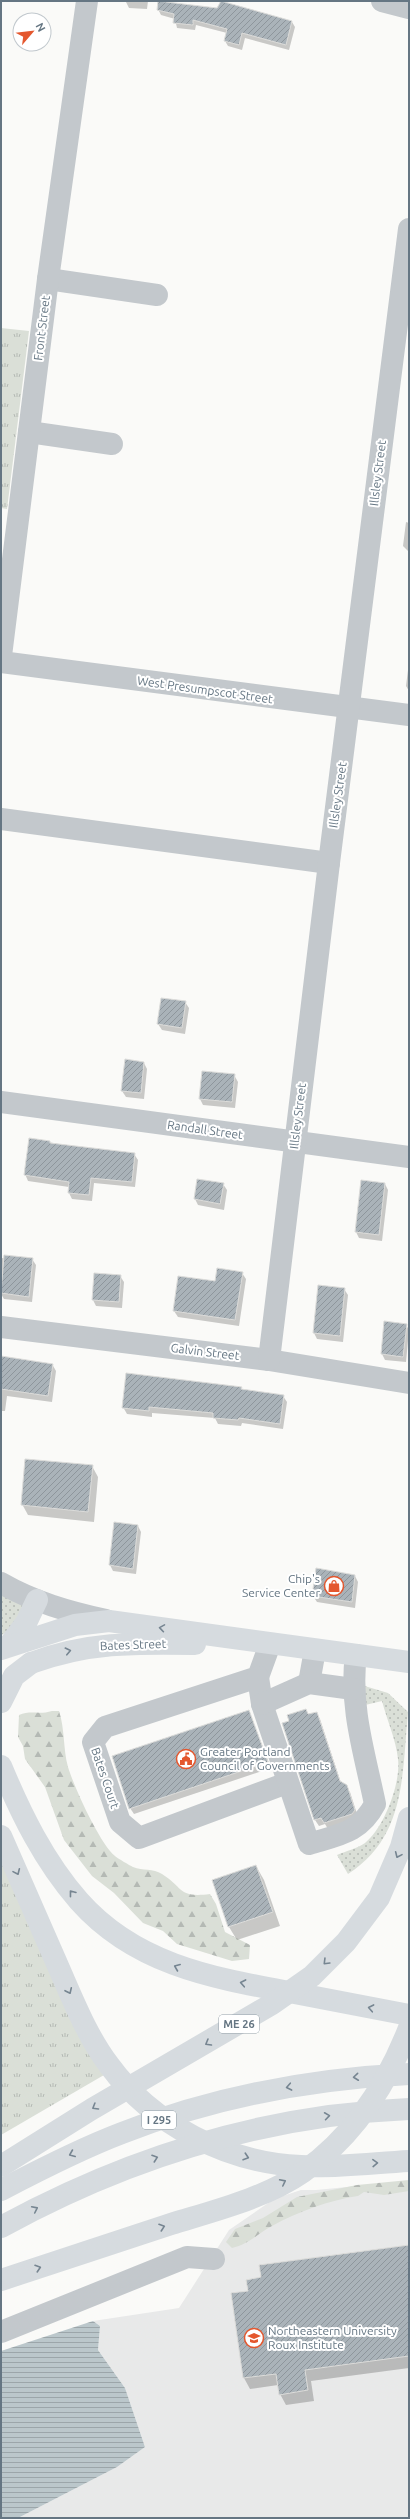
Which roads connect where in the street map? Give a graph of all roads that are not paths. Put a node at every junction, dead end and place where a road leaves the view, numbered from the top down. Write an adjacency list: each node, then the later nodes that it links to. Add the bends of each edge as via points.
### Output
1 (87, 1): 6 (street, Front Street)
2 (382, 1): 3 (street)
3 (409, 8)
4 (409, 229): 5 (street, Illsley Street)
5 (406, 268): 13 (street, Illsley Street)
6 (48, 279): 7 (street); 8 (street, Front Street)
7 (157, 295)
8 (29, 432): 9 (street); 10 (street, Front Street)
9 (112, 444)
10 (8, 541): 11 (street, Front Street)
11 (1, 656)
12 (1, 662): 13 (street, West Presumpscot Street)
13 (349, 709): 14 (street, West Presumpscot Street); 16 (street, Illsley Street)
14 (409, 715)
15 (1, 819): 16 (street)
16 (329, 863): 18 (street, Illsley Street)
17 (1, 1102): 18 (street, Randall Street)
18 (295, 1142): 19 (street, Randall Street); 21 (street, Illsley Street)
19 (409, 1157)
20 (1, 1327): 21 (street, Galvin Street)
21 (269, 1360): 22 (street, Galvin Street)
22 (409, 1383)
23 (1, 1583): 24 (street, Bates Street)
24 (37, 1600): 25 (street, Bates Street, via 70,1612); 27 (main road, via 26,1623)
25 (109, 1621): 26 (main road, Bates Street, one-way to 25); 27 (main road, Bates Street, via 75,1625)
26 (270, 1644): 28 (main road, Bates Street); 31 (main road, Bates Street, one-way to 26, via 56,1653 105,1645); 33 (street)
27 (6, 1647)
28 (315, 1650): 29 (main road, Bates Street); 34 (street)
29 (356, 1655): 30 (main road, Bates Street); 35 (street)
30 (409, 1662)
31 (30, 1663): 32 (street, Bates Street); 36 (main road, via 14,1676)
32 (1, 1674)
33 (258, 1677): 37 (street); 40 (street, Bates Court, via 105,1727 93,1742 120,1822 139,1838)
34 (309, 1683): 35 (street); 37 (street)
35 (353, 1689): 40 (street, via 375,1804 369,1817 358,1827 309,1844)
36 (1, 1702)
37 (262, 1704): 40 (street)
38 (1, 1753): 41 (main road)
39 (1, 1766): 41 (main road)
40 (287, 1783)
41 (13, 1793): 44 (main road, one-way to 41, via 215,1978 188,1971 152,1956 120,1937 92,1914 58,1874 30,1829)
42 (409, 1818): 49 (main road, ME 26, one-way to 49, via 401,1847 379,1898 346,1942 312,1976 260,2011 92,2109)
43 (1, 1836): 48 (main road, one-way to 48, via 94,2044 121,2080 151,2109 179,2128 232,2153 253,2159 301,2166)
44 (409, 2015)
45 (409, 2028): 53 (main road, one-way to 45, via 216,2211 260,2194 302,2173 351,2130 396,2061)
46 (409, 2074): 50 (main road, I 295, one-way to 50, via 328,2080 227,2099 122,2132)
47 (409, 2110): 51 (main road, one-way to 47, via 65,2194 129,2166 186,2147 288,2122)
48 (409, 2161)
49 (1, 2166)
50 (1, 2190)
51 (1, 2227)
52 (214, 2259): 54 (street, via 187,2257)
53 (1, 2280)
54 (1, 2332)

